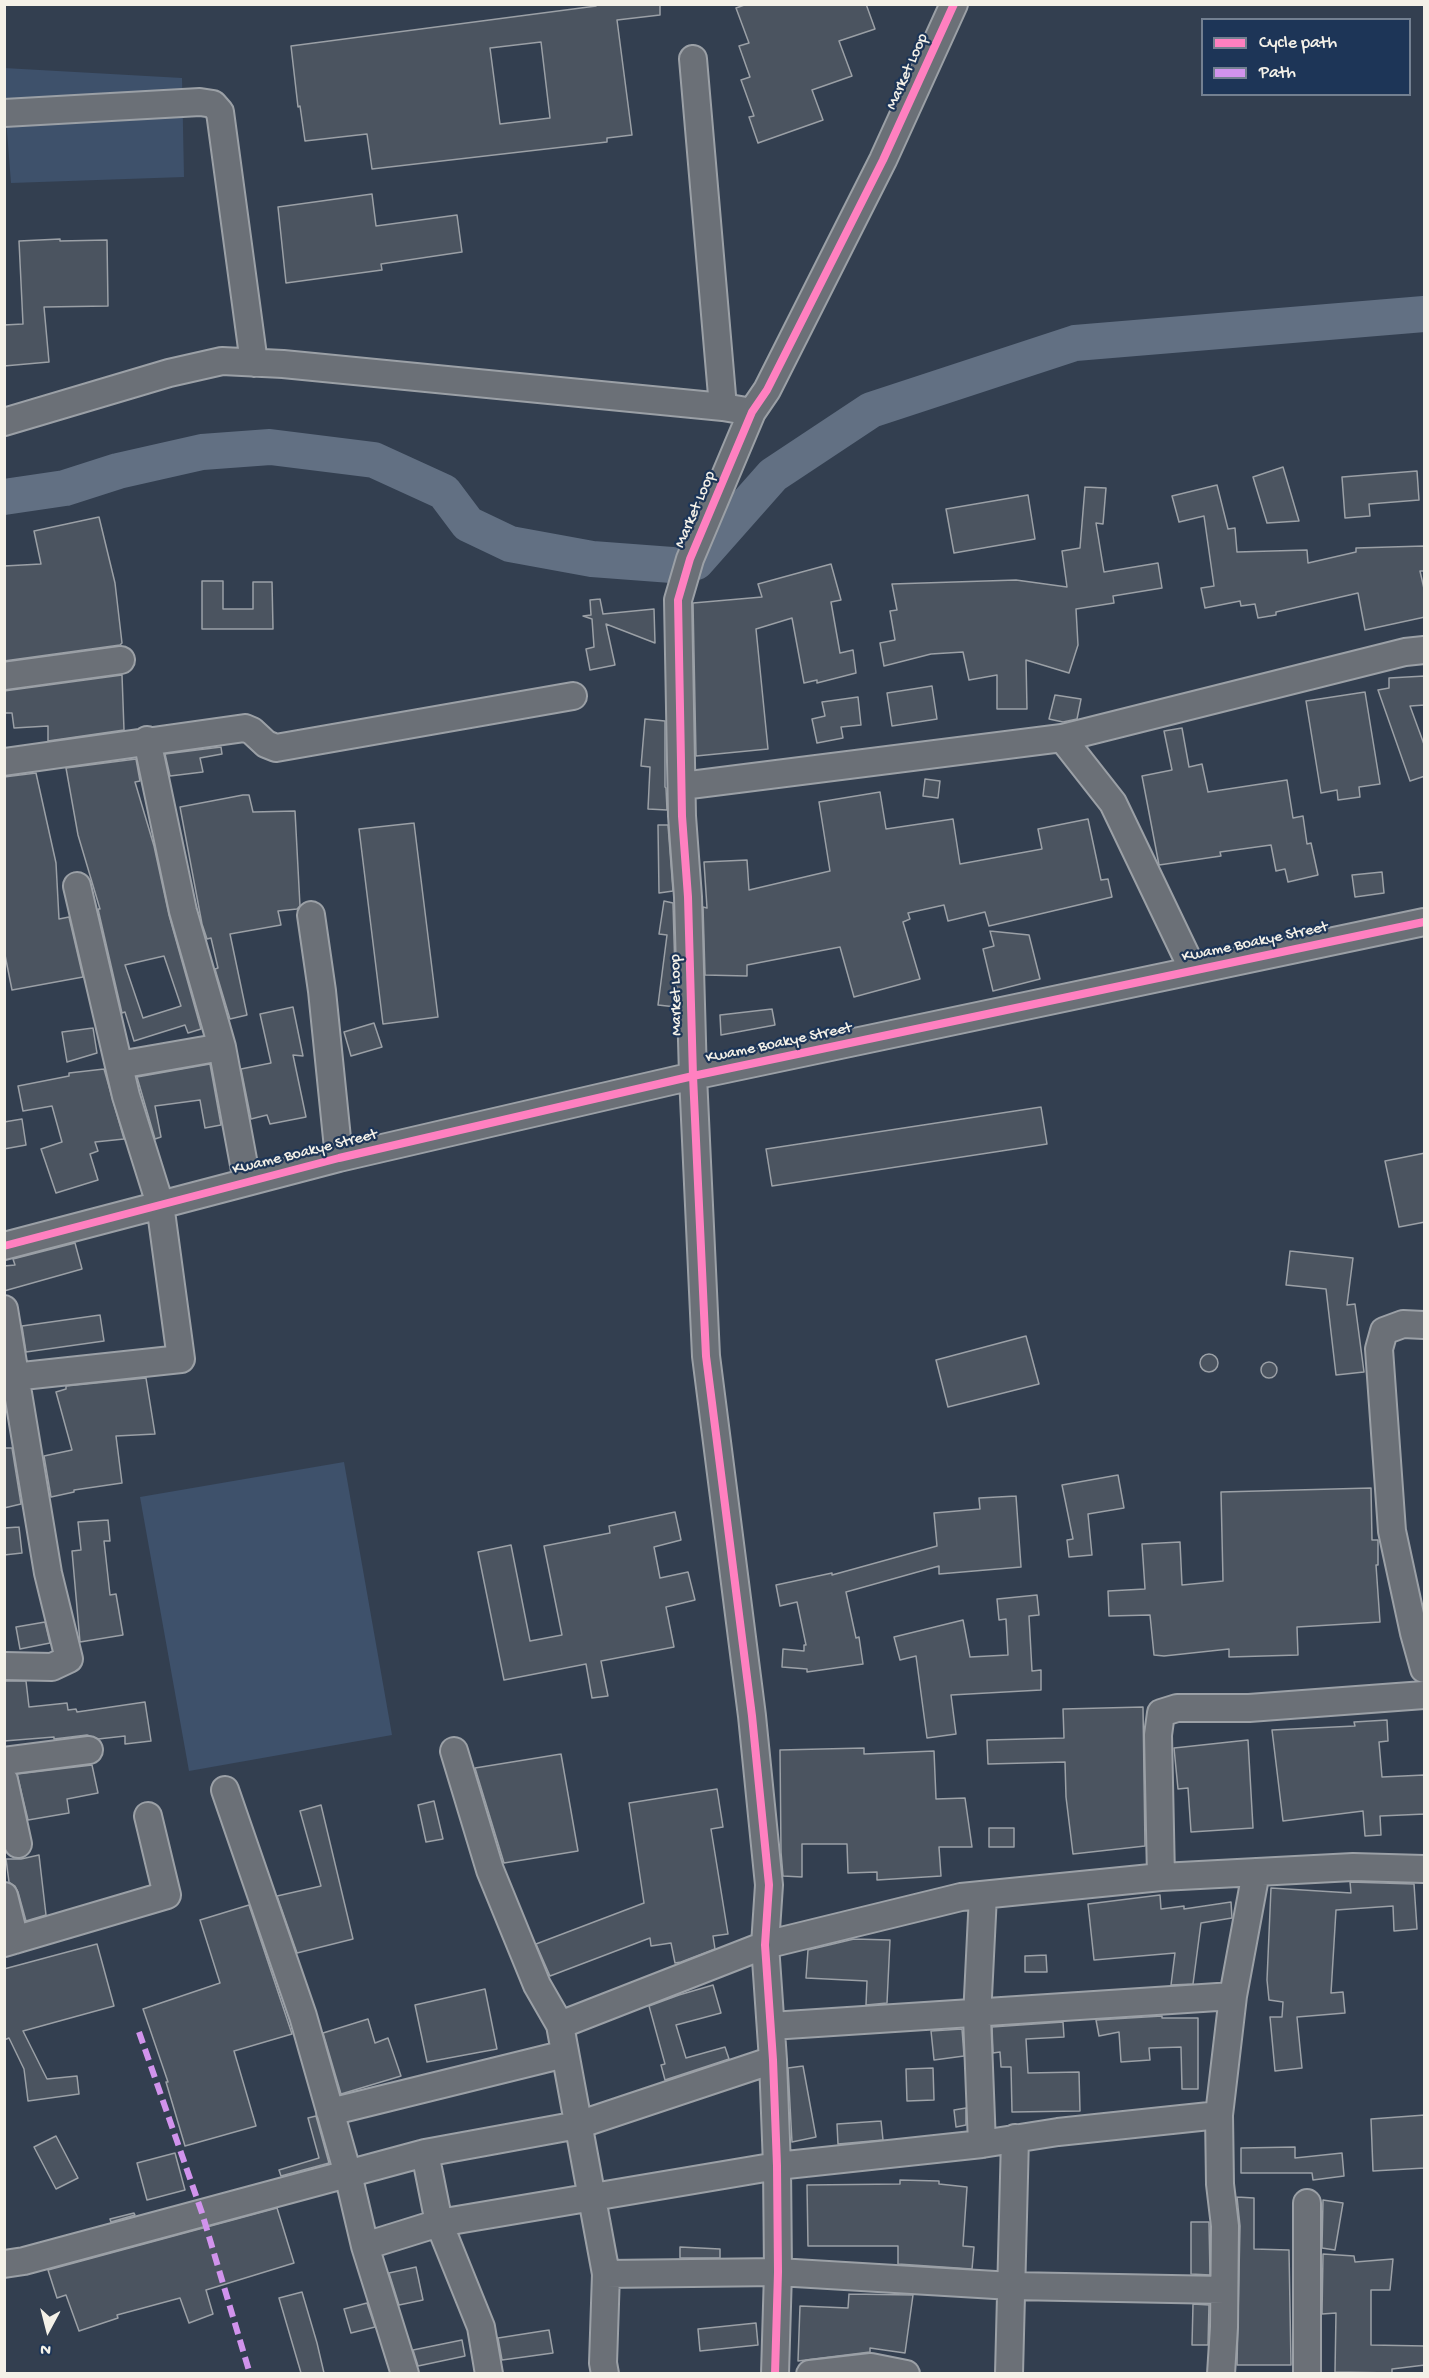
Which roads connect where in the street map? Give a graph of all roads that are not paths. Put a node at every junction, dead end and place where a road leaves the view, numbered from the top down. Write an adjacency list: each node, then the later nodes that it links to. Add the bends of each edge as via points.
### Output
1 (954, 4): 6 (street, Market Loop, via 883,160 767,390)
2 (693, 59): 5 (street)
3 (4, 113): 4 (street, via 213,104 220,112)
4 (254, 363): 5 (street); 7 (street, via 222,361)
5 (723, 406): 6 (street)
6 (752, 412): 15 (street, Market Loop, via 690,559 678,600)
7 (4, 422)
8 (1425, 650): 12 (street)
9 (121, 660): 10 (street)
10 (4, 676)
11 (573, 696): 13 (street, via 276,748 244,728)
12 (1062, 738): 15 (street); 19 (street, via 1113,803)
13 (147, 741): 14 (street); 20 (street, via 183,911)
14 (4, 762)
15 (682, 786): 22 (street, Market Loop)
16 (77, 886): 21 (street)
17 (310, 915): 23 (street)
18 (1425, 922): 19 (street, Kwame Boakye Street)
19 (1193, 970): 22 (street, Kwame Boakye Street)
20 (222, 1047): 21 (street); 24 (street)
21 (118, 1065): 25 (street)
22 (693, 1076): 23 (street, Kwame Boakye Street); 46 (street, Market Loop, via 706,1356 770,1885)
23 (339, 1158): 24 (street, Kwame Boakye Street)
24 (247, 1181): 25 (street, Kwame Boakye Street)
25 (160, 1204): 26 (street, Kwame Boakye Street); 29 (street, via 181,1359)
26 (4, 1246)
27 (4, 1309): 29 (street)
28 (1425, 1325): 31 (street, via 1403,1324 1384,1331 1379,1349 1392,1531)
29 (10, 1378): 30 (street, via 69,1659 52,1667)
30 (4, 1666)
31 (1425, 1669)
32 (1425, 1695): 42 (street, via 1249,1708 1177,1708 1161,1713)
33 (88, 1750): 35 (street)
34 (454, 1750): 49 (street, via 490,1870 537,1985)
35 (4, 1761)
36 (4, 1780): 39 (street)
37 (225, 1790): 53 (street, via 303,2016)
38 (148, 1816): 45 (street, via 167,1895)
39 (18, 1844)
40 (1425, 1869): 41 (street, via 1353,1867)
41 (1256, 1872): 42 (street); 47 (street)
42 (1161, 1877): 43 (street)
43 (983, 1895): 46 (street, via 961,1897); 48 (street)
44 (4, 1896): 45 (street)
45 (10, 1942)
46 (765, 1946): 49 (street); 50 (street, Market Loop)
47 (1233, 1996): 48 (street); 54 (street)
48 (977, 2013): 50 (street); 57 (street)
49 (560, 2025): 51 (street)
50 (771, 2026): 52 (street, Market Loop)
51 (565, 2054): 53 (street); 55 (street)
52 (773, 2060): 55 (street); 59 (street, Market Loop)
53 (330, 2112): 60 (street)
54 (1219, 2115): 56 (street); 69 (street)
55 (578, 2125): 58 (street); 61 (street)
56 (1015, 2138): 57 (street); 68 (street)
57 (982, 2144): 59 (street)
58 (425, 2153): 60 (street); 63 (street)
59 (777, 2166): 61 (street); 66 (street, Market Loop)
60 (348, 2174): 64 (street); 65 (street, via 24,2262)
61 (592, 2197): 63 (street); 67 (street)
62 (1306, 2203): 78 (street)
63 (439, 2223): 64 (street); 71 (street, via 481,2327)
64 (365, 2246): 70 (street)
65 (4, 2264)
66 (778, 2272): 67 (street); 68 (street); 73 (street, Market Loop)
67 (606, 2274): 72 (street)
68 (1012, 2286): 69 (street); 76 (street)
69 (1224, 2290): 77 (street)
70 (405, 2373)
71 (489, 2373)
72 (605, 2373)
73 (775, 2373)
74 (810, 2373): 75 (street, via 871,2367)
75 (906, 2373)
76 (1009, 2373)
77 (1221, 2373)
78 (1307, 2373)

